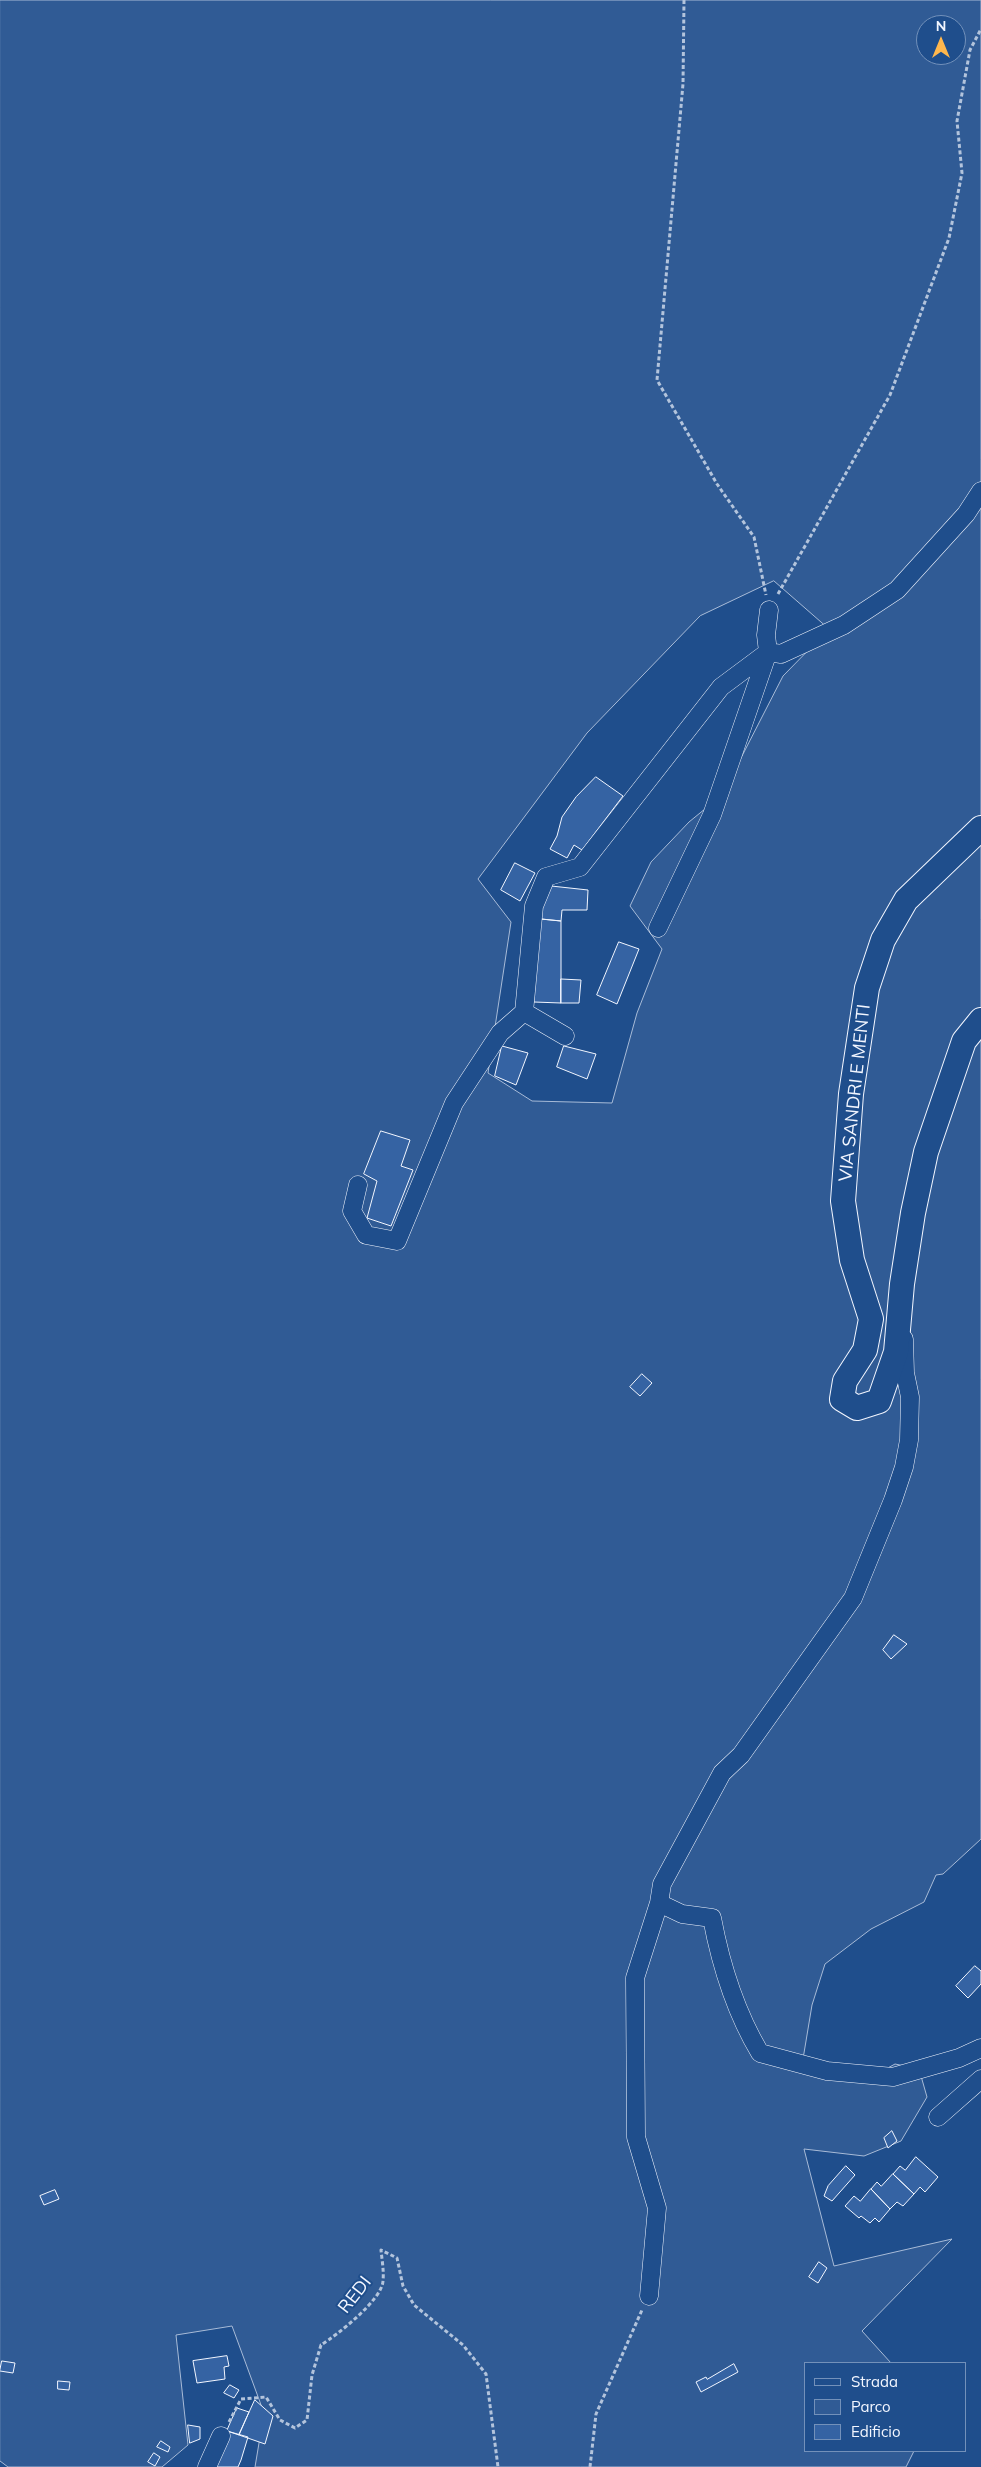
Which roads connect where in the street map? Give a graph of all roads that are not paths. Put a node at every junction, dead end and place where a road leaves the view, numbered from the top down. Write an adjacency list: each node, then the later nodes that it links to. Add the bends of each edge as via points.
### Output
1 (981, 491): 3 (street, via 966,514 897,590 844,625 781,654)
2 (769, 610): 3 (street)
3 (768, 652): 5 (street, via 712,815); 6 (street, via 721,688 580,867 546,878 534,906)
4 (981, 828): 10 (main road, VIA SANDRI E MENTI, via 906,900 883,940 867,988 851,1094 843,1201 852,1260 870,1320 864,1350 845,1381 842,1399 857,1408 879,1401 896,1352)
5 (658, 928)
6 (524, 1012): 8 (street); 9 (street, via 500,1033 454,1103 397,1241 366,1235 352,1211)
7 (981, 1020): 10 (main road, VIA SANDRI E MENTI, via 964,1041 926,1152 907,1248)
8 (565, 1036)
9 (358, 1185)
10 (898, 1326): 11 (street, via 904,1338 910,1397 909,1440 904,1467 853,1598 741,1755 722,1773 662,1884)
11 (659, 1904): 12 (street, via 682,1914 712,1918 718,1952 742,2023 760,2053 827,2071 893,2077 959,2058); 15 (street, via 635,1978 636,2137 657,2208)
12 (981, 2048)
13 (981, 2079): 14 (street)
14 (938, 2117)
15 (649, 2296)
16 (221, 2436): 17 (street)
17 (207, 2467)

